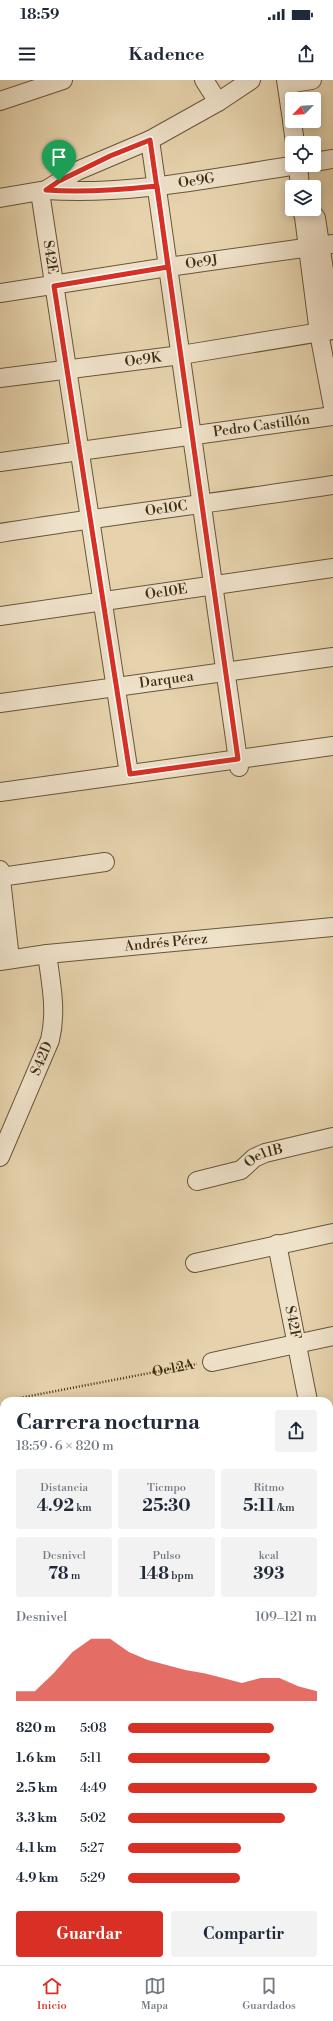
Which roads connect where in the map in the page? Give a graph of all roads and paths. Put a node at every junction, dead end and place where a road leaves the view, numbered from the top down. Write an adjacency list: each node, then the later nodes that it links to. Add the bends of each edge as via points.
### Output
1 (62, 80): 7 (street)
2 (204, 80): 8 (street)
3 (251, 80): 8 (street)
4 (312, 80): 5 (street)
5 (287, 82): 6 (street)
6 (288, 92)
7 (0, 101)
8 (218, 102): 9 (street)
9 (150, 140): 13 (street); 14 (street, via 77,171)
10 (333, 160): 11 (street)
11 (321, 161)
12 (285, 167): 13 (street, Oe9G)
13 (157, 186): 14 (street, Oe9G, via 76,192); 18 (street)
14 (43, 191): 15 (street); 19 (street, S42E)
15 (0, 198)
16 (305, 216): 17 (street)
17 (320, 246): 18 (street, Oe9J); 21 (street, via 319,287)
18 (168, 267): 19 (street, Oe9J); 22 (street)
19 (54, 286): 20 (street, Oe9J); 23 (street, S42E)
20 (0, 293)
21 (328, 331): 22 (street, Oe9K); 24 (street)
22 (181, 355): 23 (street, Oe9K); 28 (street)
23 (67, 369): 25 (street, Oe9K); 29 (street, S42E)
24 (329, 369): 26 (street)
25 (0, 378)
26 (333, 407)
27 (333, 416): 28 (street, Pedro Castillón)
28 (192, 435): 29 (street, Pedro Castillón); 32 (street)
29 (80, 451): 30 (street, Pedro Castillón); 33 (street, S42E)
30 (0, 462)
31 (333, 485): 32 (street, Oe10C)
32 (202, 505): 33 (street, Oe10C); 36 (street)
33 (90, 518): 34 (street, Oe10C); 37 (street, S42E)
34 (0, 533)
35 (333, 568): 36 (street, Oe10E)
36 (214, 586): 37 (street, Oe10E); 40 (street)
37 (103, 600): 38 (street, Oe10E); 41 (street, S42E)
38 (0, 616)
39 (333, 658): 40 (street, Darquea)
40 (226, 672): 41 (street, Darquea); 44 (street)
41 (116, 688): 42 (street, Darquea); 45 (street, S42E)
42 (0, 703)
43 (333, 746): 44 (street)
44 (239, 763): 45 (street)
45 (130, 774): 46 (street)
46 (0, 792)
47 (105, 862): 48 (street)
48 (0, 874): 51 (street)
49 (333, 927): 50 (street, Andrés Pérez)
50 (47, 954): 51 (street, Andrés Pérez); 53 (street, S42D, via 54,1011 50,1040)
51 (5, 960)
52 (333, 1137): 54 (street, Oe11B, via 265,1152 241,1170)
53 (0, 1157)
54 (197, 1181)
55 (333, 1233): 56 (street)
56 (277, 1244): 57 (street); 59 (street, S42F)
57 (195, 1263)
58 (333, 1336): 59 (street, Oe12A)
59 (297, 1343): 60 (street, Oe12A); 62 (street, S42F)
60 (212, 1362): 61 (path, Oe12A)
61 (25, 1397)
62 (307, 1397)

